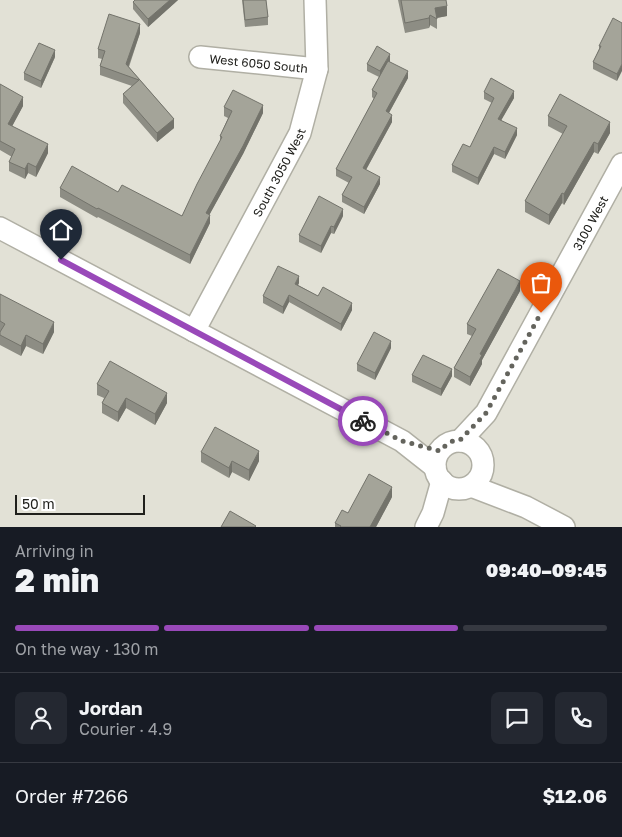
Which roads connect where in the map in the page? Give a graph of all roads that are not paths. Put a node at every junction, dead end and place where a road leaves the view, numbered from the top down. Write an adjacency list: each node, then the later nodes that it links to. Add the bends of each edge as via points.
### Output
1 (315, 0): 3 (street, South 3050 West)
2 (200, 57): 3 (street, West 6050 South)
3 (317, 68): 6 (street, South 3050 West, via 300,133)
4 (622, 164): 7 (street, 3100 West)
5 (0, 228): 6 (street)
6 (194, 331): 10 (street, via 402,441)
7 (486, 413): 8 (street, 3100 West); 9 (street, 3100 West)
8 (460, 440): 9 (street, via 472,444); 10 (street, 3100 West, via 447,444)
9 (480, 452): 10 (street, 3100 West, via 483,468)
10 (454, 475): 11 (street); 12 (street)
11 (430, 520)
12 (564, 527)

